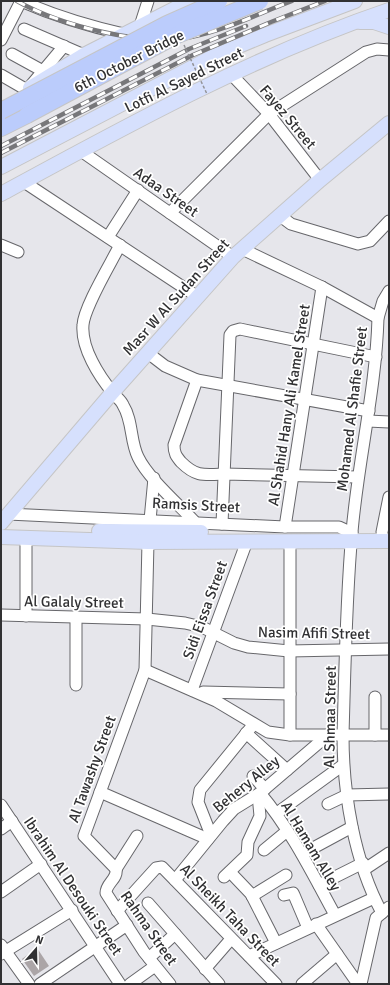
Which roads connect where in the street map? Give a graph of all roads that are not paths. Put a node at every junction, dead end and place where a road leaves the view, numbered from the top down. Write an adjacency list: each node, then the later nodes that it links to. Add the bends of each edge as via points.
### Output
1 (21, 1): 14 (street, via 87,26); 15 (street)
2 (146, 1): 11 (street)
3 (190, 1): 11 (main road)
4 (219, 1): 25 (highway, 6th October Bridge, bridge, via 167,24)
5 (260, 1): 28 (highway, 6th October Bridge, bridge, via 176,36)
6 (356, 1): 30 (main road, via 212,57)
7 (389, 10): 8 (main road, Lotfi Al Sayed Street)
8 (371, 16): 9 (main road); 10 (main road, Lotfi Al Sayed Street)
9 (389, 19)
10 (354, 22): 12 (main road, via 374,22); 21 (main road, Lotfi Al Sayed Street)
11 (140, 26): 14 (main road)
12 (389, 28)
13 (24, 29): 16 (street)
14 (124, 34): 19 (main road)
15 (1, 40)
16 (64, 46): 19 (street); 20 (street)
17 (389, 50): 26 (street, via 376,49 366,52)
18 (12, 54): 20 (street)
19 (84, 55): 23 (main road)
20 (43, 71): 23 (street)
21 (231, 74): 26 (street, Fayez Street); 29 (main road, Lotfi Al Sayed Street)
22 (1, 75): 23 (street)
23 (27, 90): 24 (main road)
24 (1, 106)
25 (1, 111)
26 (269, 114): 31 (street, Fayez Street); 35 (street)
27 (389, 123): 31 (main road, Masr W Al Sudan Street)
28 (1, 128)
29 (81, 151): 32 (main road, Lotfi Al Sayed Street); 33 (street, Adaa Street)
30 (1, 167)
31 (320, 180): 36 (main road, Masr W Al Sudan Street)
32 (24, 182): 34 (main road, Lotfi Al Sayed Street); 38 (street)
33 (138, 190): 35 (street, Adaa Street); 38 (street)
34 (1, 194)
35 (170, 213): 42 (street, Adaa Street)
36 (279, 215): 37 (street, via 291,224 358,244 370,241); 42 (main road, Masr W Al Sudan Street)
37 (389, 221)
38 (108, 237): 40 (street)
39 (1, 245): 41 (street)
40 (120, 245): 45 (street); 52 (street, via 88,308 83,324 83,340 89,355)
41 (18, 252)
42 (238, 253): 43 (street, Adaa Street); 45 (main road, Masr W Al Sudan Street)
43 (322, 287): 46 (street, Adaa Street); 47 (street, Al Shahid Hany Ali Kamel Street)
44 (389, 291): 46 (street, Mohamed Al Shafie Street)
45 (198, 297): 48 (main road, Masr W Al Sudan Street)
46 (378, 318): 49 (street, Mohamed Al Shafie Street)
47 (314, 345): 49 (street); 51 (street, via 236,329 230,335); 53 (street, Al Shahid Hany Ali Kamel Street)
48 (148, 353): 50 (street, via 165,366); 52 (main road, Masr W Al Sudan Street)
49 (376, 357): 54 (street, Mohamed Al Shafie Street)
50 (197, 380): 51 (street); 56 (street, via 175,438 174,452 190,471 205,475)
51 (229, 386): 53 (street); 56 (street)
52 (112, 393): 59 (street, via 123,404 138,456 144,468); 61 (main road, Masr W Al Sudan Street)
53 (305, 400): 54 (street); 57 (street, Al Shahid Hany Ali Kamel Street)
54 (368, 416): 55 (street); 58 (street, Mohamed Al Shafie Street)
55 (389, 422)
56 (224, 474): 57 (street); 64 (street)
57 (293, 476): 58 (street); 65 (street, Al Shahid Hany Ali Kamel Street)
58 (358, 477): 71 (street, Mohamed Al Shafie Street)
59 (154, 478): 62 (street); 63 (street)
60 (389, 497): 67 (street)
61 (3, 518): 62 (street, Ramsis Street)
62 (150, 520): 63 (street, Ramsis Street)
63 (194, 522): 64 (street, Ramsis Street)
64 (222, 524): 65 (street, Ramsis Street)
65 (285, 527): 71 (street, Ramsis Street, via 339,527)
66 (1, 529): 70 (main road)
67 (387, 535): 71 (main road, Ramsis Street)
68 (1, 537): 69 (main road, Ramsis Street)
69 (26, 537): 73 (main road, Ramsis Street); 75 (street)
70 (242, 537): 71 (main road); 72 (main road, Ramsis Street); 73 (main road, Ramsis Street); 78 (street, Sidi Eissa Street)
71 (352, 537): 72 (main road, Ramsis Street); 80 (street, Al Shmaa Street)
72 (290, 541): 81 (street)
73 (148, 542): 77 (street, Al Tawashy Street)
74 (1, 615): 75 (street, Al Galaly Street)
75 (26, 616): 76 (street, Al Galaly Street)
76 (76, 617): 77 (street, Al Galaly Street); 83 (street)
77 (147, 619): 78 (street, Nasim Afifi Street, via 186,623); 82 (street, Al Tawashy Street)
78 (213, 632): 81 (street, Nasim Afifi Street, via 248,647); 84 (street, Sidi Eissa Street)
79 (389, 649): 80 (street, Nasim Afifi Street)
80 (346, 650): 81 (street, Nasim Afifi Street); 90 (street, Al Shmaa Street)
81 (289, 651): 85 (street)
82 (145, 670): 84 (street); 96 (street, Al Tawashy Street)
83 (76, 685)
84 (195, 691): 85 (street); 87 (street, via 216,701)
85 (290, 694): 88 (street)
86 (376, 697): 91 (street)
87 (250, 729): 88 (street); 94 (street); 108 (street, via 203,785 198,795)
88 (290, 735): 89 (street)
89 (328, 735): 90 (street); 94 (street, Behery Alley)
90 (343, 735): 91 (street); 93 (street, Al Shmaa Street)
91 (375, 735): 92 (street)
92 (389, 736)
93 (343, 765): 99 (street, Al Shmaa Street); 102 (street)
94 (287, 770): 97 (street, Behery Alley)
95 (254, 776): 97 (street, Al Hamam Alley)
96 (100, 792): 108 (street); 114 (street, Al Tawashy Street, via 84,836)
97 (261, 793): 102 (street, Al Hamam Alley); 108 (street, Behery Alley, via 234,809); 117 (street, via 260,816 248,842 247,854 227,874)
98 (389, 794): 99 (street)
99 (347, 795): 100 (street); 104 (street, Al Shmaa Street)
100 (328, 804)
101 (1, 805): 103 (street, Ibrahim Al Desouki Street)
102 (277, 813): 106 (street, Al Hamam Alley)
103 (12, 821): 105 (street); 112 (street, Ibrahim Al Desouki Street)
104 (352, 828): 111 (street); 113 (street, Al Shmaa Street)
105 (1, 829)
106 (287, 830): 109 (street); 111 (street, Al Hamam Alley)
107 (137, 836): 114 (street)
108 (210, 837): 116 (street, Behery Alley)
109 (264, 850)
110 (389, 853): 113 (street)
111 (302, 854): 118 (street, Al Hamam Alley)
112 (41, 864): 120 (street); 125 (street, Ibrahim Al Desouki Street)
113 (364, 866): 118 (street); 123 (street, Al Shmaa Street)
114 (116, 869): 127 (street, Rahma Street, via 116,875 107,886 106,893)
115 (286, 875): 122 (street)
116 (175, 880): 127 (street, Al Sheikh Taha Street, via 162,867 156,868); 132 (street, Al Sheikh Taha Street)
117 (243, 885): 119 (street); 122 (street)
118 (318, 885): 128 (street, Al Hamam Alley)
119 (233, 890)
120 (1, 892)
121 (284, 895): 130 (street, via 293,893)
122 (252, 896): 133 (street)
123 (374, 898): 126 (street, Al Shmaa Street); 128 (street)
124 (148, 903): 131 (street)
125 (72, 910): 134 (street, Ibrahim Al Desouki Street); 135 (street)
126 (385, 910): 148 (street, via 374,924)
127 (118, 911): 129 (street, Rahma Street)
128 (335, 915): 130 (street)
129 (127, 925): 134 (street); 138 (street, Rahma Street)
130 (312, 926): 133 (street); 136 (street)
131 (175, 934): 138 (street); 139 (street)
132 (231, 939): 137 (street, Al Sheikh Taha Street); 139 (street)
133 (276, 943): 137 (street)
134 (95, 947): 141 (street); 142 (street, Ibrahim Al Desouki Street)
135 (2, 950): 140 (street)
136 (337, 954): 147 (street); 148 (street)
137 (249, 956): 146 (street, Al Sheikh Taha Street)
138 (152, 962): 143 (street); 144 (street, Rahma Street)
139 (205, 969): 145 (street)
140 (29, 984)
141 (40, 984)
142 (120, 984)
143 (130, 984)
144 (170, 984)
145 (219, 984)
146 (276, 984)
147 (302, 984)
148 (359, 984)

